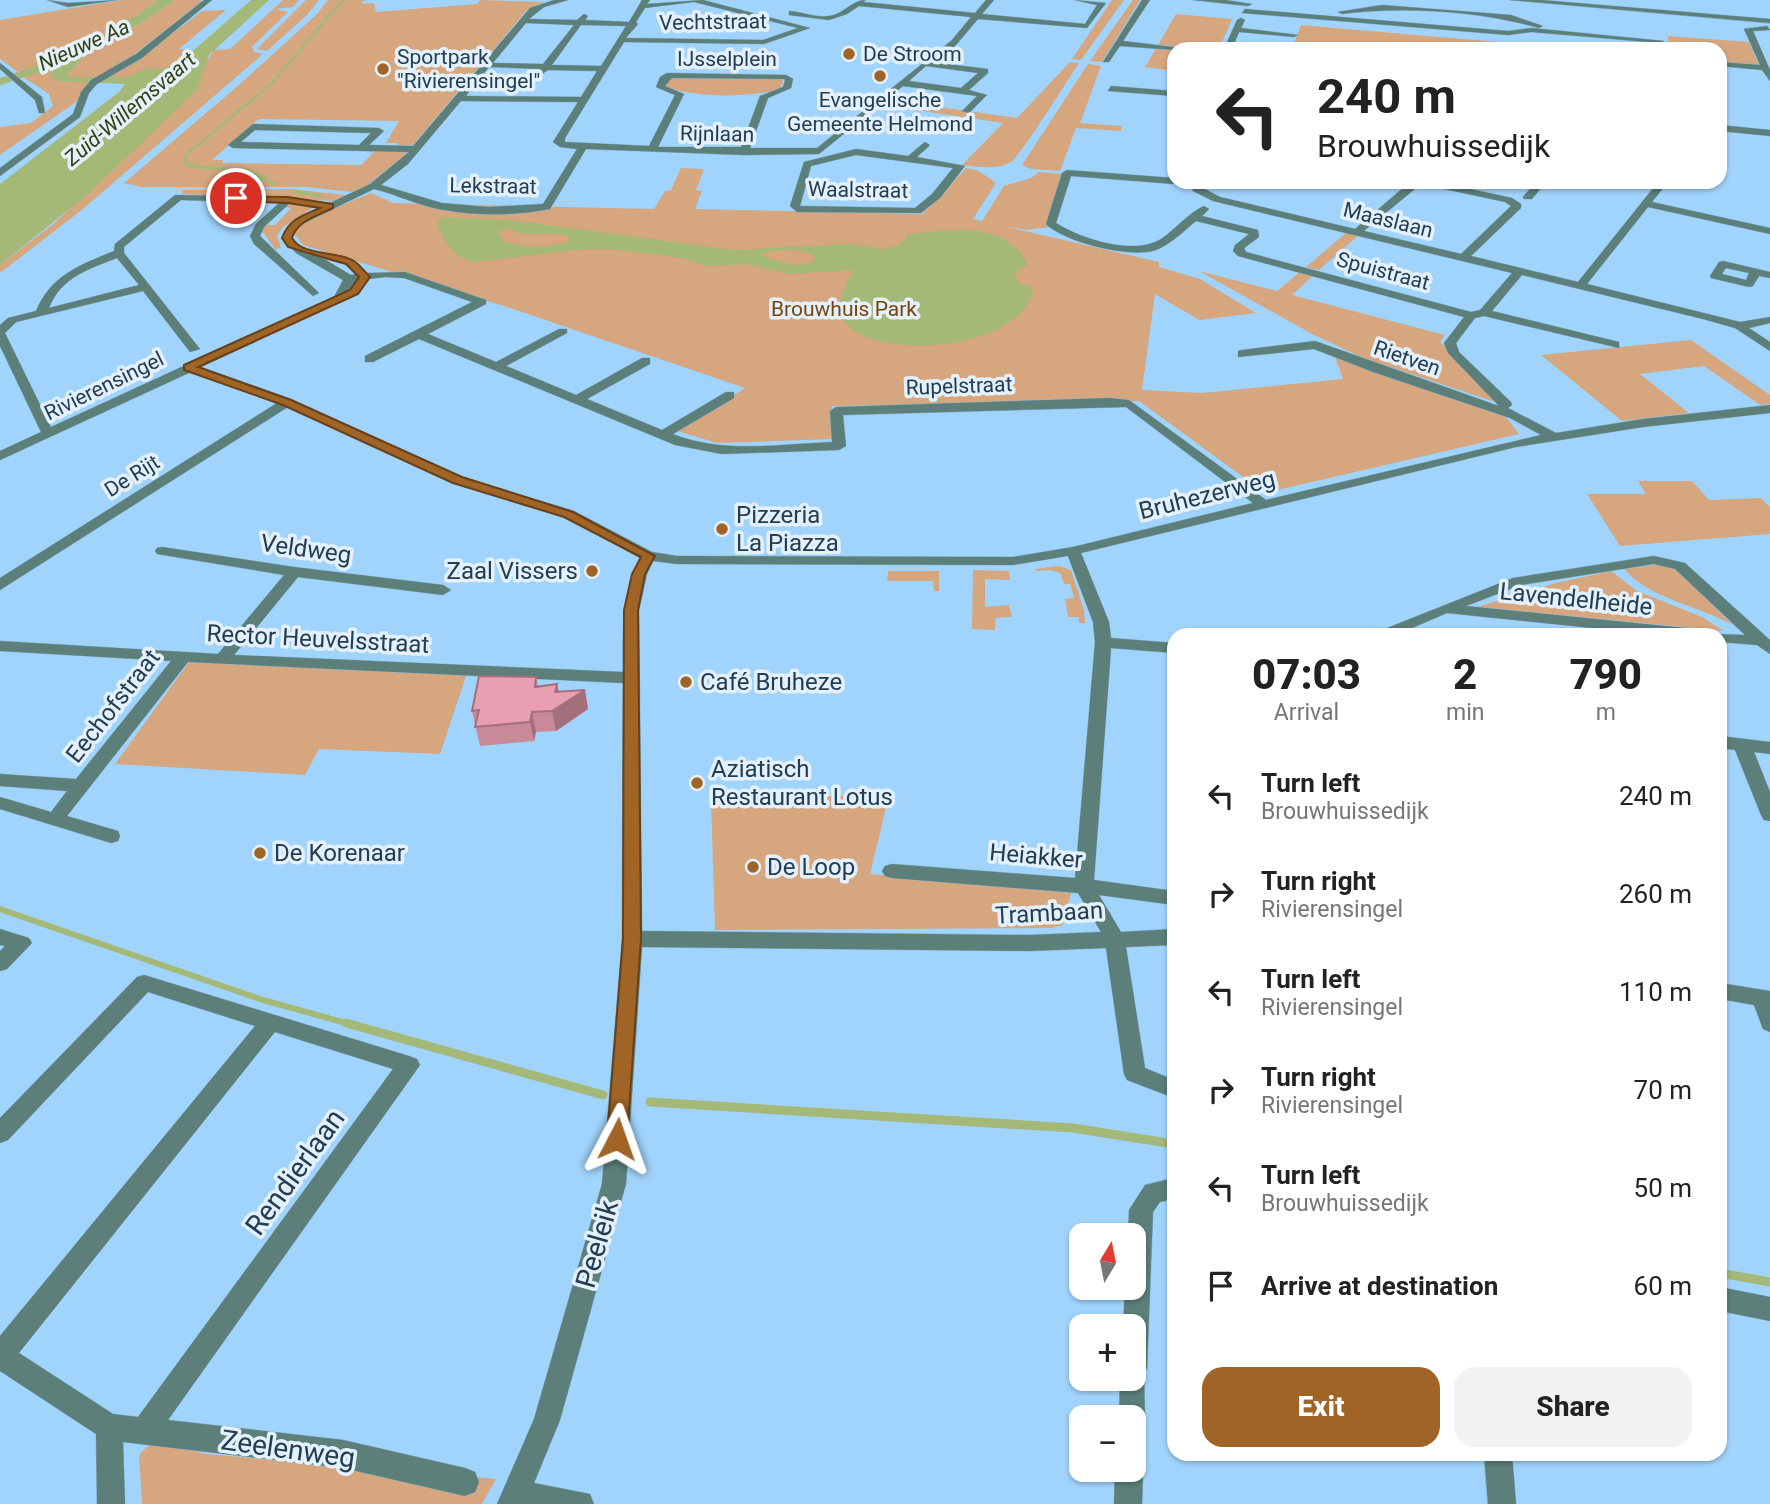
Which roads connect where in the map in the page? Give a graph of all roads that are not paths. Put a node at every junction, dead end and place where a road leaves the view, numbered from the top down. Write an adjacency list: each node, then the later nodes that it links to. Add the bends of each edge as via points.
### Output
1 (51, 0): 2 (street, via 68,5)
2 (114, 0)
3 (208, 0): 63 (street, via 139,56 96,80 85,92 77,115)
4 (564, 0): 11 (street)
5 (990, 0): 17 (street)
6 (1078, 0): 17 (street, via 1102,3 1087,26)
7 (1146, 0): 32 (street)
8 (1196, 0): 14 (street)
9 (1514, 0): 16 (street)
10 (1560, 0): 16 (street)
11 (543, 1): 21 (street)
12 (859, 2): 15 (street, via 846,13 825,20); 17 (street)
13 (645, 3): 22 (street); 28 (street, Vechtstraat, via 694,1 806,28 764,42)
14 (1247, 5): 19 (street); 25 (street)
15 (779, 10)
16 (1651, 11): 20 (street); 20 (street)
17 (975, 16): 35 (street, via 947,50)
18 (582, 19): 21 (street); 22 (street); 39 (street)
19 (1336, 19): 26 (street, via 1508,33); 26 (street, via 1341,12 1382,6 1511,17)
20 (1770, 19)
21 (524, 21): 37 (street)
22 (634, 24): 28 (street)
23 (1657, 29): 31 (street)
24 (1770, 29): 40 (street, via 1748,29)
25 (1237, 30): 27 (street); 29 (street)
26 (1543, 31): 30 (street)
27 (1294, 35)
28 (622, 40): 41 (street)
29 (1231, 42)
30 (1627, 42)
31 (1660, 42)
32 (1118, 43): 33 (street); 34 (street)
33 (1167, 47)
34 (1107, 60)
35 (926, 64): 44 (street); 46 (street, via 985,71)
36 (0, 65): 50 (street, via 39,99)
37 (488, 65): 39 (street); 48 (street)
38 (1727, 65): 40 (street)
39 (545, 67): 41 (street); 42 (street)
40 (1765, 68): 43 (street)
41 (603, 69): 49 (street)
42 (538, 77)
43 (1770, 79)
44 (903, 83): 46 (street); 59 (street)
45 (1111, 89): 47 (street)
46 (963, 91): 51 (street, via 984,95)
47 (1167, 93)
48 (460, 98): 49 (street); 57 (street)
49 (584, 100): 56 (street, via 558,142)
50 (42, 111)
51 (966, 111)
52 (1727, 129): 53 (street)
53 (1770, 133)
54 (925, 145): 62 (street, Waalstraat)
55 (360, 148): 55 (street, via 284,146 233,145 253,127 379,131); 57 (street)
56 (582, 148): 58 (street, Rijnlaan); 65 (street, Lekstraat, via 546,207 431,204)
57 (416, 149): 65 (street)
58 (652, 150): 60 (street, Rijnlaan); 60 (street, IJsselplein, via 680,94 660,87 670,75 789,79 787,88 765,95)
59 (818, 151): 60 (street, Rijnlaan); 61 (street, Waalstraat)
60 (744, 152)
61 (828, 158): 62 (street, Waalstraat, via 856,152); 62 (street, Waalstraat, via 807,164 797,209 917,211 960,166)
62 (909, 160)
63 (0, 173)
64 (1167, 180): 76 (street, via 1067,173 1052,219 1054,227 1097,242 1144,250)
65 (373, 186): 75 (street)
66 (1196, 189): 72 (street, Maaslaan)
67 (1408, 189): 78 (street)
68 (1457, 189): 81 (street, via 1517,206)
69 (1535, 189): 71 (street)
70 (1658, 189): 74 (street)
71 (1528, 197)
72 (1217, 199): 76 (street); 78 (street, Maaslaan)
73 (288, 200): 75 (street); 80 (street, via 179,197 128,237); 89 (street, via 255,236)
74 (1648, 204): 77 (street); 87 (street)
75 (330, 206): 79 (street, via 290,229 287,238 291,245)
76 (1194, 216): 92 (street, Spuistraat, via 1254,232 1238,251)
77 (1769, 229)
78 (1357, 232): 81 (street, Maaslaan)
79 (302, 250): 85 (street, via 349,262); 86 (street)
80 (119, 253): 88 (street); 91 (street, via 54,284)
81 (1463, 258): 83 (street, Maaslaan)
82 (1756, 271): 84 (street)
83 (1519, 272): 87 (street, Maaslaan); 92 (street)
84 (1770, 275)
85 (365, 277): 86 (street); 90 (street, Rivierensingel, via 354,292); 97 (street, via 405,275 482,302)
86 (349, 279): 90 (street)
87 (1580, 286): 94 (street, Maaslaan)
88 (146, 287): 91 (street); 100 (street)
89 (313, 293)
90 (339, 298): 106 (street, Rivierensingel)
91 (41, 312): 96 (street, via 12,320)
92 (1478, 314): 98 (street, Spuistraat); 110 (street, via 1450,343 1454,354)
93 (1770, 320): 94 (street)
94 (1739, 326): 99 (street, Maaslaan)
95 (563, 331): 105 (street)
96 (0, 332): 104 (street)
97 (418, 334): 102 (street); 105 (street, Rupelstraat)
98 (1615, 345)
99 (1770, 347)
100 (194, 349)
101 (1242, 354): 114 (street, Rietven, via 1315,345 1515,415)
102 (369, 359)
103 (646, 360): 108 (street)
104 (6, 361): 112 (street)
105 (497, 366): 108 (street, Rupelstraat)
106 (188, 367): 109 (street); 112 (street, Rivierensingel)
107 (730, 395): 113 (street)
108 (578, 399): 113 (street, Rupelstraat)
109 (287, 402): 119 (street, via 457,480 569,514); 121 (street, De Rijt)
110 (1506, 405)
111 (1770, 409): 114 (street, Bruhezerweg)
112 (48, 434): 115 (street, Rivierensingel)
113 (664, 434): 116 (street, Rupelstraat, via 722,450 839,446 836,411 1129,404)
114 (1554, 437): 116 (street, Bruhezerweg)
115 (0, 456)
116 (1264, 504): 118 (street, Bruhezerweg)
117 (162, 551): 120 (street, Veldweg)
118 (1073, 551): 119 (street, Bruhezerweg, via 1013,561 677,560); 127 (street, Trambaan, via 1101,622)
119 (648, 556): 133 (street, Peeleik, via 631,610)
120 (293, 572): 122 (street, Veldweg); 132 (street)
121 (0, 585)
122 (443, 590)
123 (1443, 608): 124 (street, Lavendelheide); 125 (street, Lavendelheide); 128 (street, Lavendelheide, via 1518,581 1654,559 1680,566)
124 (1399, 628)
125 (1637, 628)
126 (1727, 638): 128 (street, Lavendelheide)
127 (1103, 642): 130 (street); 144 (street, Trambaan)
128 (1765, 645)
129 (0, 646): 131 (street, Rector Heuvelsstraat)
130 (1167, 647)
131 (183, 657): 132 (street, Rector Heuvelsstraat); 138 (street, Eechofstraat)
132 (222, 659): 133 (street, Rector Heuvelsstraat)
133 (633, 678): 148 (street, Peeleik)
134 (1727, 743): 135 (street)
135 (1742, 744): 136 (street); 140 (street)
136 (1770, 748)
137 (0, 780): 138 (street, Eechofstraat)
138 (81, 786): 141 (street, Eechofstraat)
139 (0, 803): 141 (street)
140 (1770, 815)
141 (55, 819): 142 (street)
142 (111, 836)
143 (892, 871): 144 (street, Heiakker)
144 (1084, 886): 145 (street, Heiakker); 149 (street, Trambaan)
145 (1167, 897)
146 (0, 937): 150 (street, via 22,943)
147 (1167, 937): 149 (street)
148 (632, 939): 149 (street, Trambaan, via 1029,943); 167 (street, Peeleik, via 614,1184 547,1420)
149 (1115, 939): 155 (street, via 1135,1074)
150 (0, 963)
151 (1727, 992): 152 (street)
152 (1766, 998): 154 (street)
153 (271, 1021): 156 (street, Rendierlaan, via 144,983); 161 (street); 163 (street, Rendierlaan, via 409,1065)
154 (1770, 1023)
155 (1167, 1086)
156 (0, 1133)
157 (1163, 1191): 160 (street, via 1141,1210)
158 (1727, 1300): 159 (street)
159 (1770, 1309)
160 (1136, 1314)
161 (0, 1356): 162 (street, Zeelenweg)
162 (109, 1427): 163 (street, Zeelenweg); 168 (street)
163 (144, 1431): 165 (street, Zeelenweg, via 343,1454)
164 (1499, 1461): 171 (street)
165 (465, 1482)
166 (1129, 1482): 170 (street)
167 (513, 1499): 169 (street)
168 (111, 1504)
169 (580, 1504)
170 (1128, 1504)
171 (1503, 1504)

